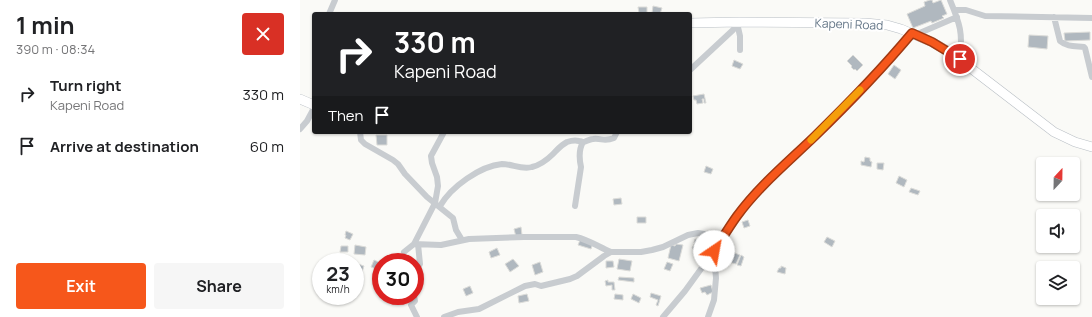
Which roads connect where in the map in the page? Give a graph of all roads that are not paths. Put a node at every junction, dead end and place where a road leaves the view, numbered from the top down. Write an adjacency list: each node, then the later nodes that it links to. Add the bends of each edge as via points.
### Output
1 (335, 0): 4 (street)
2 (950, 0): 3 (street)
3 (954, 10): 5 (street); 6 (street, via 966,10 985,16)
4 (330, 12)
5 (957, 17): 10 (street); 12 (street, via 962,36)
6 (1054, 18): 7 (street); 14 (street, via 1060,41 1066,45 1085,48)
7 (1092, 18)
8 (738, 22): 9 (main road, Kapeni Road); 10 (main road, Kapeni Road, via 865,23 887,25); 11 (street); 13 (street, via 733,30)
9 (692, 23)
10 (914, 34): 12 (main road, Kapeni Road); 28 (street, via 826,126 762,187 738,215)
11 (740, 50)
12 (960, 59): 23 (main road, Kapeni Road, via 1054,132)
13 (692, 68)
14 (1092, 78)
15 (300, 100): 16 (main road)
16 (312, 105)
17 (312, 110): 18 (street)
18 (300, 130)
19 (360, 134): 24 (street, via 365,144 398,164)
20 (443, 134): 24 (street, via 431,156 437,177)
21 (616, 134): 22 (street, via 610,139 592,138)
22 (583, 142): 24 (street, via 578,140 565,143 547,160 533,167 501,164 488,168 463,181); 25 (street)
23 (1092, 147)
24 (437, 205): 26 (street, via 453,218); 27 (street)
25 (575, 206)
26 (462, 240): 27 (street, via 441,245); 30 (street, via 576,237)
27 (416, 244): 29 (street); 31 (street)
28 (714, 251): 30 (street, via 710,236 698,232 652,250); 35 (street); 36 (street, via 716,278 714,300)
29 (404, 252)
30 (611, 252): 34 (street, via 570,279 541,286 525,286 479,309)
31 (418, 253)
32 (411, 305): 33 (street)
33 (417, 317)
34 (444, 317)
35 (662, 317)
36 (708, 317)

